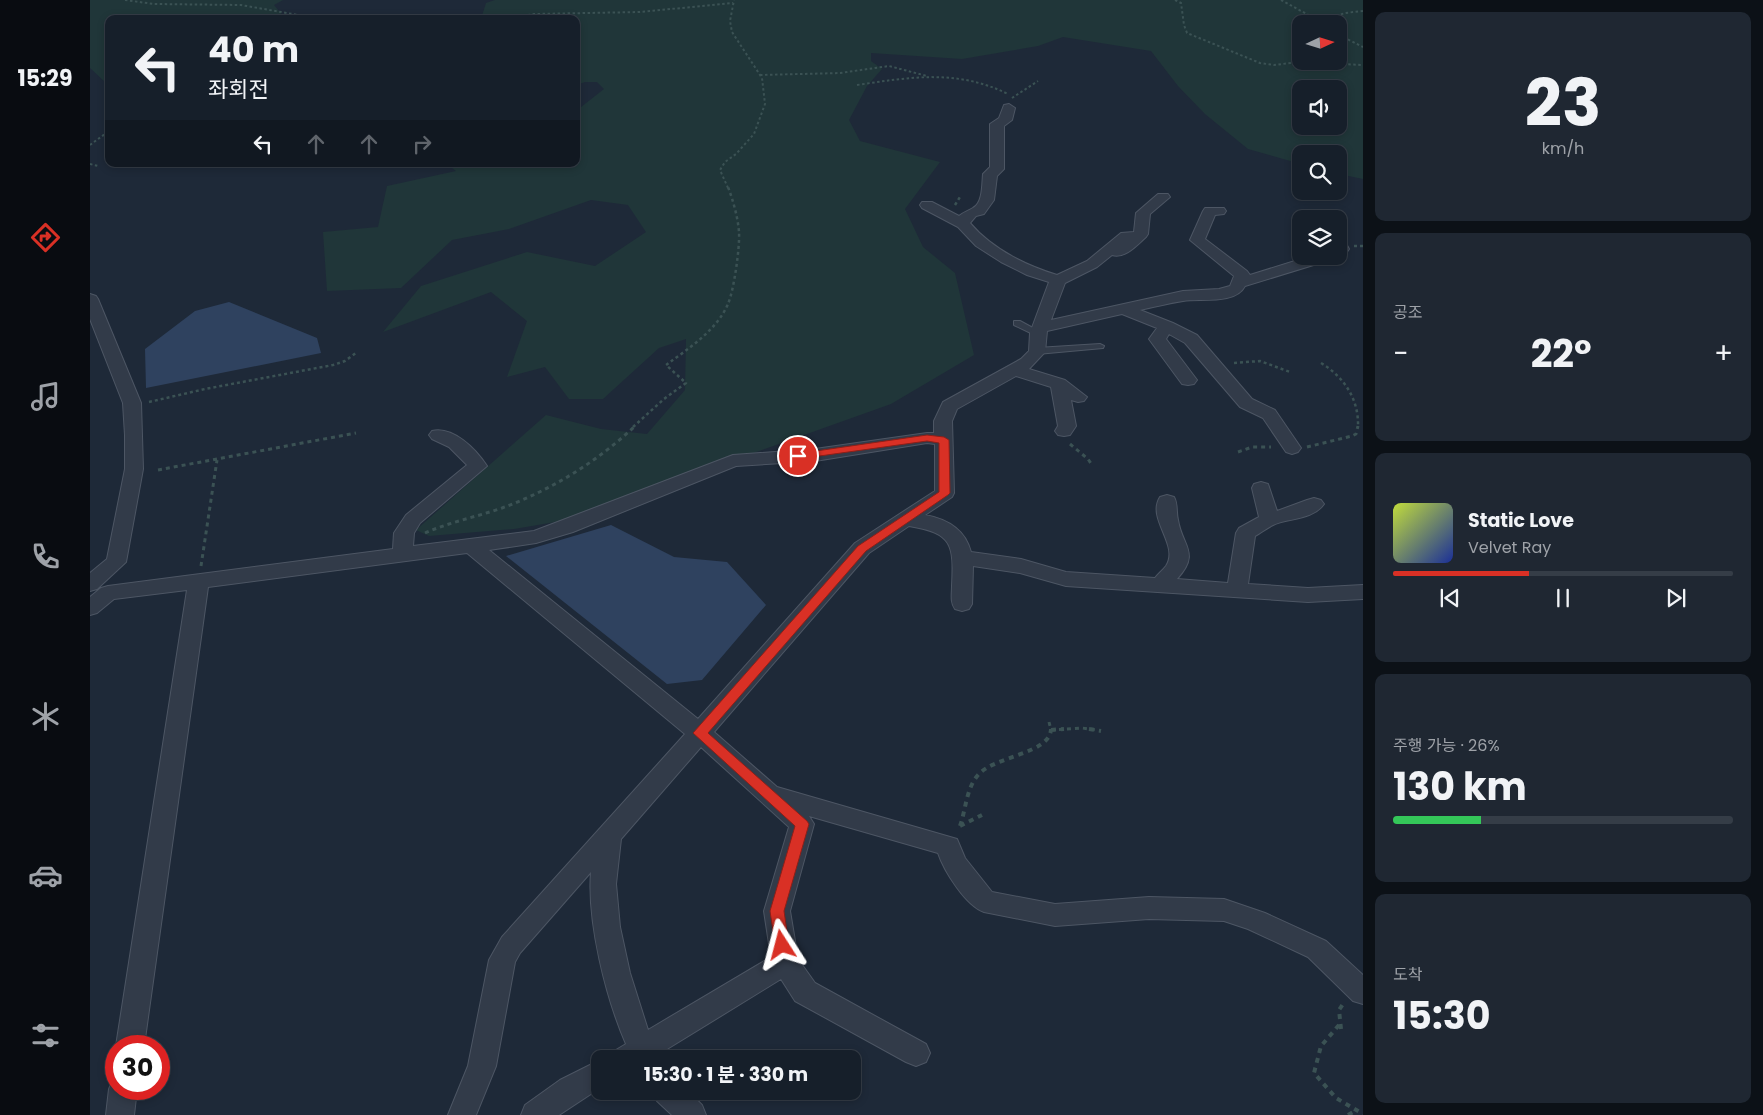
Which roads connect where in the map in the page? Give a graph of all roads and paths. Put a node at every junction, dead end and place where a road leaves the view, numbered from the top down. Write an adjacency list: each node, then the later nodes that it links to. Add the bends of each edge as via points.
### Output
1 (125, 0): 6 (path, via 171,6 243,5)
2 (1175, 0): 12 (path, via 1181,3 1182,25 1188,33 1260,63)
3 (1281, 0): 8 (path)
4 (733, 2): 7 (path, via 640,12); 13 (path, via 732,32)
5 (1363, 12): 9 (path)
6 (291, 15)
7 (528, 15)
8 (1310, 15)
9 (1339, 15)
10 (1348, 40): 11 (path)
11 (1363, 47)
12 (1363, 65)
13 (760, 75): 14 (path, via 840,73 890,66); 63 (path, via 765,104 754,134 720,170 729,190 739,232 728,304 693,345 666,365 686,383 665,396 604,452 571,472 502,507 425,532)
14 (927, 76): 16 (path); 17 (path, via 957,77 985,84)
15 (1038, 82): 17 (path)
16 (856, 85)
17 (1011, 103): 25 (street, via 1005,120 997,124 997,169 990,174 987,200 979,211 964,219)
18 (105, 134): 19 (path)
19 (90, 145)
20 (90, 164): 21 (path)
21 (98, 166)
22 (1162, 197): 28 (street, via 1143,213 1141,234 1101,265)
23 (927, 205): 25 (street)
24 (1219, 211): 30 (street, via 1210,211 1197,240 1242,274)
25 (963, 224): 29 (street, via 1001,256 1026,270)
26 (1126, 236): 28 (street)
27 (1299, 265): 30 (street)
28 (1083, 268): 29 (street)
29 (1058, 280): 35 (street)
30 (1240, 283): 32 (street, via 1236,289 1221,294 1183,296)
31 (90, 299): 45 (street)
32 (1123, 309): 34 (street); 35 (street)
33 (1017, 323): 35 (lane)
34 (1167, 326): 39 (street, via 1191,339); 42 (street, via 1157,339)
35 (1039, 337): 36 (lane); 40 (street, via 1027,363)
36 (1100, 346)
37 (356, 354): 45 (path, via 333,365 205,389)
38 (1322, 363): 47 (path, via 1343,380 1354,398 1360,412)
39 (1216, 366): 41 (path, via 1260,361); 52 (street, via 1246,402 1268,414)
40 (1015, 370): 43 (street); 51 (street, via 949,406 943,421)
41 (1290, 372)
42 (1188, 380)
43 (1059, 384): 44 (street); 46 (street, via 1067,426)
44 (1078, 397)
45 (132, 407): 66 (street, via 134,469 116,562)
46 (1064, 431): 55 (path, via 1059,435)
47 (1358, 431): 48 (path); 52 (path, via 1348,438)
48 (1363, 432)
49 (356, 433): 54 (path)
50 (438, 435): 63 (street, via 456,443 478,466 414,519 404,533)
51 (944, 440): 60 (street, via 945,493); 62 (street, via 927,438 815,455 733,461 558,530)
52 (1292, 448): 53 (path, via 1262,446)
53 (1238, 452)
54 (217, 460): 56 (path); 65 (path)
55 (1092, 465)
56 (158, 470)
57 (1261, 488): 61 (street)
58 (1167, 501): 67 (street, via 1168,522 1178,546 1179,558 1176,568)
59 (1314, 504): 61 (street, via 1287,516)
60 (908, 519): 64 (street, via 927,521 948,530 960,542); 75 (street, via 862,548)
61 (1269, 519): 68 (street, via 1246,533)
62 (472, 546): 63 (street); 75 (street)
63 (403, 551): 65 (street)
64 (963, 558): 67 (street, via 1021,566 1066,579); 70 (street)
65 (199, 581): 71 (street, via 108,593); 83 (street)
66 (90, 584)
67 (1161, 584): 68 (street)
68 (1237, 591): 69 (street, via 1308,595)
69 (1363, 592)
70 (962, 604)
71 (90, 608)
72 (1049, 722): 73 (path)
73 (1051, 730): 74 (path, via 1082,728); 79 (path, via 1048,740 993,763 979,774 966,799 964,816)
74 (1101, 731)
75 (700, 733): 76 (street); 78 (street)
76 (770, 795): 79 (street); 80 (street, via 802,824 777,911)
77 (982, 815): 79 (path)
78 (609, 834): 84 (street, via 603,882 607,924); 93 (street, via 511,945 502,960 482,1066)
79 (954, 836): 81 (street, via 954,863 984,901 1054,915 1149,908 1224,910 1318,949)
80 (785, 962): 85 (street); 86 (street, via 805,992)
81 (1363, 992)
82 (1340, 1025): 90 (path, via 1322,1041 1314,1073 1336,1098)
83 (132, 1035)
84 (638, 1050)
85 (648, 1050)
86 (916, 1053)
87 (591, 1078): 94 (street)
88 (122, 1100): 92 (street)
89 (677, 1100): 95 (street)
90 (1356, 1111): 91 (path); 96 (path)
91 (1363, 1114)
92 (120, 1115)
93 (462, 1115)
94 (535, 1115)
95 (692, 1115)
96 (1348, 1115)

